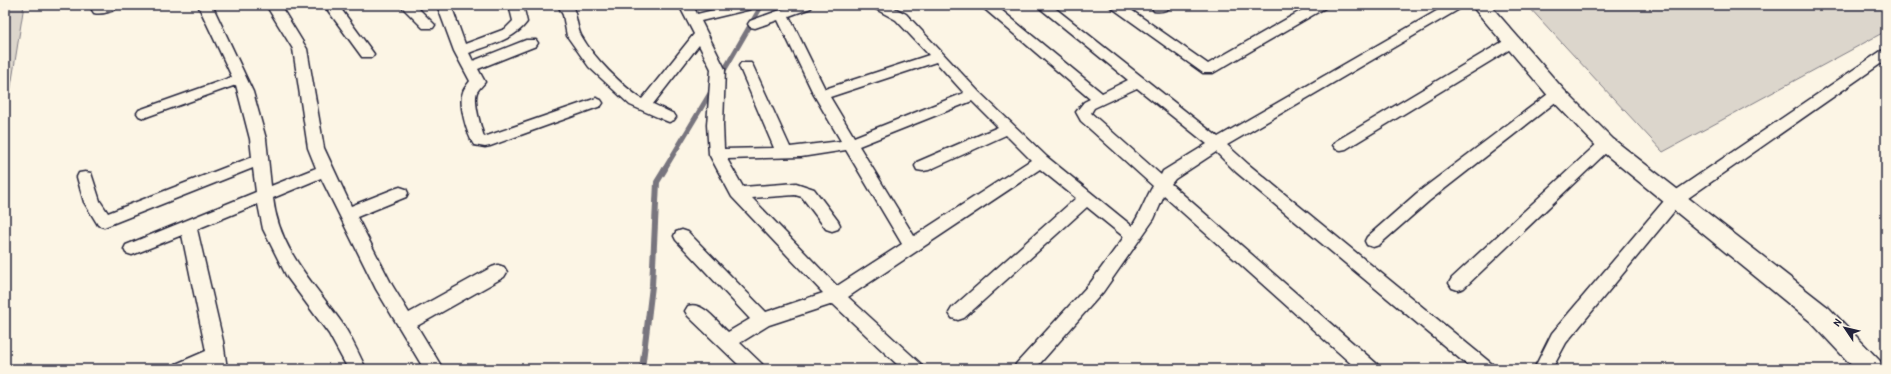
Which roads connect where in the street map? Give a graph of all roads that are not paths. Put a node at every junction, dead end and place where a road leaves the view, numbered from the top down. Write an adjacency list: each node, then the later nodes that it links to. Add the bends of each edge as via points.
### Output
1 (114, 5): 19 (street)
2 (205, 5): 32 (street)
3 (273, 5): 52 (street, via 300,49 316,148)
4 (332, 5): 27 (street)
5 (407, 5): 22 (street)
6 (444, 5): 26 (street)
7 (516, 5): 26 (street, via 520,22 510,32)
8 (565, 5): 39 (street, via 570,15 574,36 594,64 635,102)
9 (686, 5): 23 (street)
10 (806, 5): 20 (street)
11 (986, 5): 37 (street)
12 (1043, 5): 33 (street)
13 (1115, 5): 14 (street, via 1208,70)
14 (1320, 5)
15 (1456, 5): 44 (street)
16 (1480, 5): 24 (street)
17 (746, 6): 23 (street)
18 (886, 6): 29 (street, via 901,17)
19 (99, 10)
20 (782, 14): 21 (street); 35 (street)
21 (755, 24)
22 (428, 26)
23 (697, 27): 39 (street); 48 (street, via 718,69 715,125)
24 (1512, 42): 34 (street); 46 (street)
25 (531, 43): 31 (street)
26 (461, 51): 31 (street)
27 (367, 54)
28 (1886, 54): 59 (street)
29 (938, 57): 35 (street); 36 (street)
30 (746, 66): 47 (street)
31 (470, 67): 38 (street, via 478,82 469,97 475,133 479,141 485,142)
32 (240, 79): 40 (street); 49 (street, via 246,92)
33 (1139, 81): 37 (street); 44 (street)
34 (1557, 94): 45 (street); 65 (street, via 1423,197)
35 (821, 95): 43 (street)
36 (974, 95): 42 (street); 43 (street)
37 (1101, 100): 54 (street, via 1082,112 1086,118)
38 (596, 103)
39 (644, 106): 41 (street)
40 (144, 113)
41 (669, 117)
42 (1007, 129): 50 (street); 51 (street)
43 (850, 144): 47 (street, via 808,152); 66 (street)
44 (1217, 144): 54 (street, via 1169,175); 84 (street, via 1242,168)
45 (1606, 144): 59 (street); 69 (street)
46 (1341, 145)
47 (784, 152): 48 (street)
48 (717, 154): 57 (street)
49 (260, 160): 53 (street, via 104,221 92,202); 55 (street)
50 (1041, 161): 58 (street); 66 (street)
51 (923, 166)
52 (325, 170): 55 (street); 60 (street)
53 (85, 177)
54 (1162, 184): 64 (street, via 1152,200 1148,215); 83 (street)
55 (264, 193): 62 (street); 78 (street, via 271,229 296,277 336,329)
56 (400, 193): 60 (street)
57 (738, 193): 61 (street, via 796,189 808,193); 70 (street)
58 (1086, 198): 64 (street); 72 (street)
59 (1675, 199): 85 (street, via 1559,338); 86 (street, via 1820,315)
60 (347, 214): 74 (street, via 385,289)
61 (832, 225)
62 (188, 226): 67 (street); 76 (street)
63 (682, 236): 73 (street)
64 (1134, 236): 82 (street, via 1097,287)
65 (1373, 241)
66 (912, 247): 70 (street)
67 (132, 249)
68 (498, 272): 74 (street)
69 (1458, 283)
70 (836, 296): 73 (street); 81 (street)
71 (694, 311): 75 (street)
72 (958, 313)
73 (763, 320): 75 (street)
74 (406, 323): 79 (street)
75 (726, 342): 80 (street)
76 (217, 362): 77 (street)
77 (184, 369)
78 (358, 369)
79 (434, 369)
80 (755, 369)
81 (914, 369)
82 (1023, 369)
83 (1370, 369)
84 (1485, 369)
85 (1543, 369)
86 (1872, 369)

